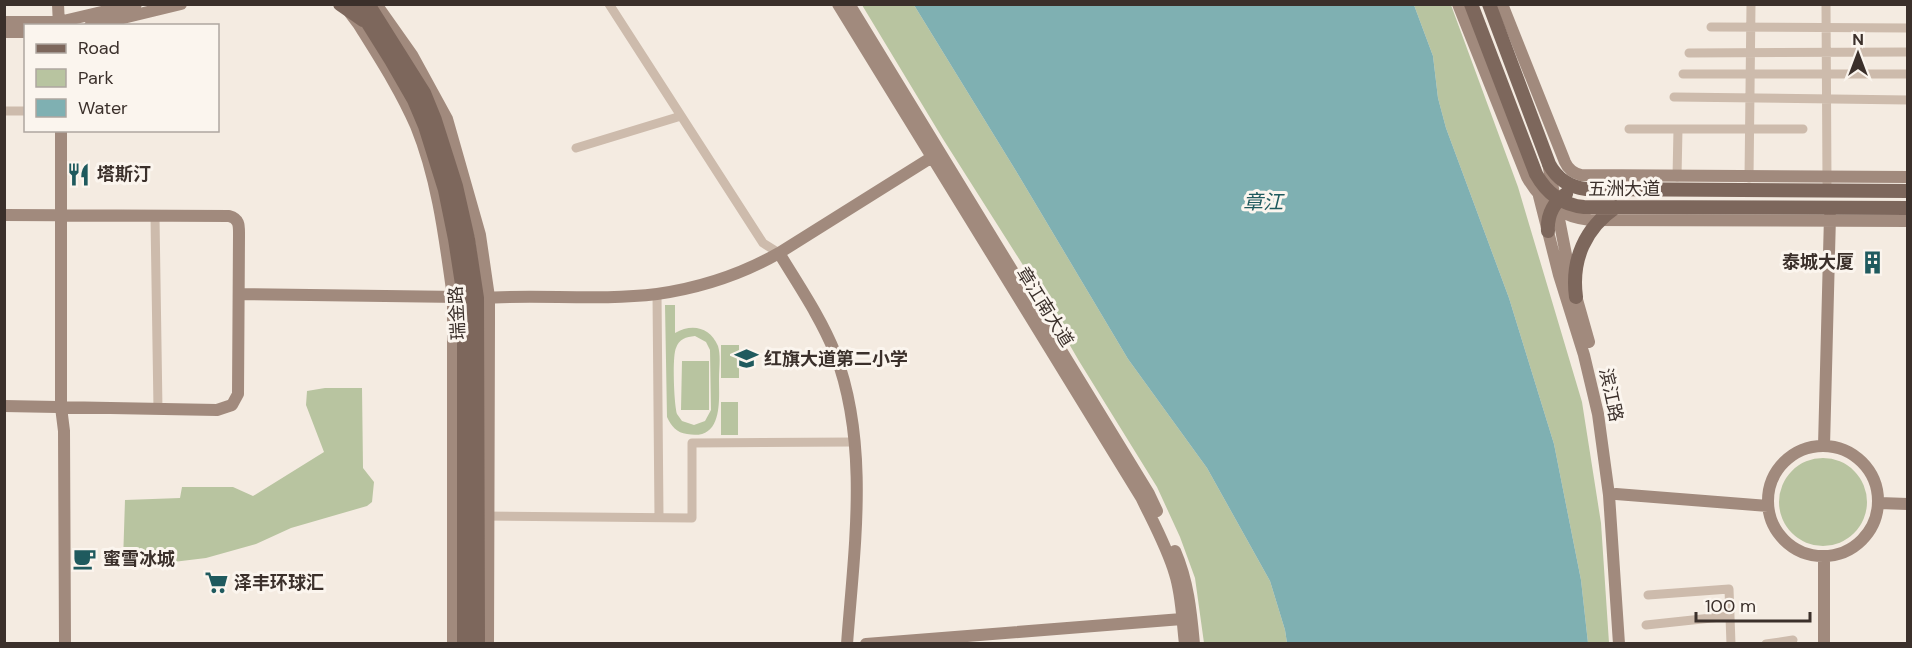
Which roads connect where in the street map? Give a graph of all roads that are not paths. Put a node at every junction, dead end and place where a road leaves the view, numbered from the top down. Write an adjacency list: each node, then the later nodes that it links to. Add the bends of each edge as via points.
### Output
1 (58, 4): 16 (street)
2 (136, 4): 16 (street)
3 (181, 4): 17 (street)
4 (609, 4): 38 (street)
5 (838, 4): 45 (street, 章江南大道)
6 (849, 4): 45 (street, 章江南大道)
7 (1458, 4): 52 (street, 滨江路, via 1527,177)
8 (1471, 4): 52 (main road, via 1530,160)
9 (1489, 4): 52 (main road, via 1552,168)
10 (1502, 4): 49 (street, via 1567,166)
11 (1751, 4): 19 (street)
12 (1826, 4): 20 (street)
13 (347, 6): 14 (main road, 瑞金路); 67 (street, via 417,128)
14 (375, 12): 67 (main road, 瑞金路, via 424,93 435,120 468,239)
15 (4, 22): 16 (street)
16 (59, 24)
17 (98, 24)
18 (1711, 27): 19 (street)
19 (1750, 27): 20 (street); 24 (street)
20 (1826, 27): 21 (street); 25 (street)
21 (1908, 27)
22 (4, 32): 23 (street)
23 (24, 32)
24 (1750, 52): 25 (street); 27 (street); 29 (street)
25 (1826, 52): 26 (street); 30 (street)
26 (1908, 52)
27 (1689, 53)
28 (1683, 74): 29 (street)
29 (1750, 74): 30 (street); 33 (street)
30 (1827, 74): 31 (street); 34 (street)
31 (1908, 74)
32 (1674, 96): 33 (street)
33 (1750, 98): 34 (street); 41 (street)
34 (1827, 100): 35 (street); 50 (street)
35 (1908, 100)
36 (4, 111): 37 (street)
37 (24, 111)
38 (681, 116): 44 (street); 63 (street, via 763,243)
39 (1629, 129): 40 (street)
40 (1678, 129): 41 (street); 46 (street)
41 (1750, 129): 42 (street); 48 (street)
42 (1803, 129)
43 (61, 132): 57 (street)
44 (576, 148)
45 (936, 154): 63 (street); 82 (street, 章江南大道, via 1141,496 1176,574); 94 (street, 章江南大道, via 1149,494 1184,572)
46 (1677, 177): 48 (street); 49 (street)
47 (1908, 177): 50 (street)
48 (1749, 178): 50 (street)
49 (1583, 182): 50 (main road, 五洲大道); 52 (main road, 五洲大道)
50 (1827, 185): 51 (main road, 五洲大道)
51 (1908, 191)
52 (1551, 198): 53 (main road, 五洲大道, via 1584,207); 59 (street, via 1581,219); 62 (main road); 66 (street, 滨江路)
53 (1616, 207): 54 (main road, 五洲大道); 59 (main road)
54 (1830, 207): 55 (main road, 五洲大道); 61 (street)
55 (1908, 208)
56 (4, 215): 57 (street)
57 (61, 216): 58 (street); 69 (street)
58 (156, 217): 64 (street, via 235,218 239,225); 70 (street)
59 (1600, 220): 61 (street); 66 (main road, via 1586,237 1578,256 1574,276)
60 (1908, 221): 61 (street)
61 (1830, 222): 72 (street)
62 (1548, 231): 95 (street, 滨江路, via 1598,414 1609,495)
63 (779, 254): 65 (street, via 723,278); 71 (street, via 816,313 836,355)
64 (239, 294): 67 (street); 70 (street, via 238,394 232,405 217,410)
65 (657, 294): 67 (street); 78 (street)
66 (1576, 297): 73 (street, 滨江路, via 1606,412)
67 (471, 298): 77 (main road, 瑞金路); 87 (street); 88 (main road, 瑞金路)
68 (4, 406): 69 (street)
69 (61, 407): 70 (street); 86 (street)
70 (158, 409)
71 (854, 442): 78 (street, via 692,443 692,518); 91 (street, via 856,520)
72 (1824, 446): 74 (street, via 1857,457 1877,486); 76 (street, via 1805,449 1789,458 1769,488)
73 (1616, 494): 76 (street); 96 (street, 滨江路)
74 (1879, 503): 75 (street); 79 (street, via 1876,520 1856,547)
75 (1908, 504)
76 (1768, 506): 79 (street, via 1780,536 1792,547)
77 (482, 516): 78 (street); 89 (main road, 瑞金路); 90 (street)
78 (659, 517)
79 (1824, 557): 99 (street)
80 (1648, 595): 81 (street, via 1729,589)
81 (1730, 616): 83 (street); 97 (street)
82 (1182, 620): 85 (street); 93 (street, 章江南大道)
83 (1646, 625)
84 (1793, 640): 98 (street)
85 (938, 641): 92 (street)
86 (65, 644)
87 (453, 644)
88 (464, 644)
89 (478, 644)
90 (488, 644)
91 (847, 644)
92 (866, 644)
93 (1185, 644)
94 (1194, 644)
95 (1619, 644)
96 (1627, 644)
97 (1731, 644)
98 (1766, 644)
99 (1824, 644)

